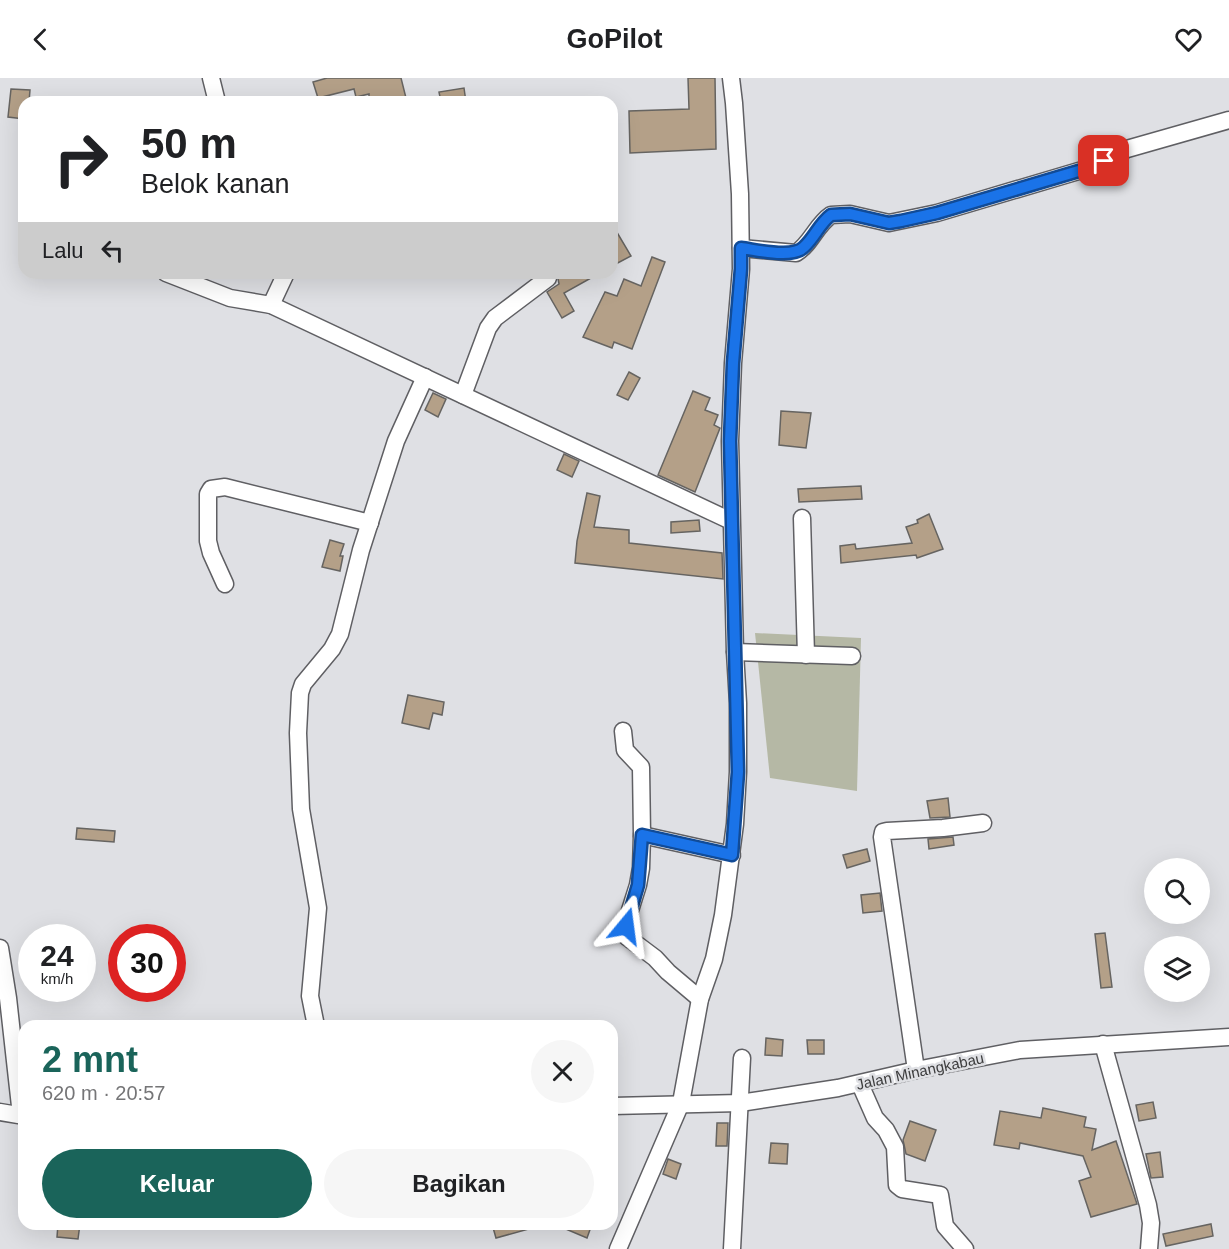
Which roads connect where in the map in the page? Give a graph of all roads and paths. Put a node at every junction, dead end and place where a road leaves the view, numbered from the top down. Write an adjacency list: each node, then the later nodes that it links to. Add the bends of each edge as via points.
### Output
1 (211, 78): 3 (street)
2 (730, 78): 5 (street)
3 (216, 96)
4 (1229, 120): 5 (street, via 1127,149 1092,167 937,213 889,223 850,214 831,215 796,253)
5 (741, 248): 13 (street, via 730,441)
6 (181, 279): 9 (street, via 230,298)
7 (283, 279): 9 (street)
8 (547, 279): 11 (street, via 488,327)
9 (272, 305): 10 (street)
10 (425, 377): 11 (street); 14 (street, via 396,441)
11 (463, 395): 13 (street)
12 (802, 518): 17 (street)
13 (731, 521): 16 (street)
14 (369, 523): 15 (street, via 225,487 211,489 208,541); 25 (street, via 340,634 300,693 301,809 318,908 310,996)
15 (225, 584)
16 (735, 652): 17 (street); 22 (street, via 738,772)
17 (806, 655): 18 (street)
18 (852, 656)
19 (623, 731): 21 (street, via 625,750 640,767)
20 (983, 823): 29 (street, via 883,832)
21 (642, 835): 22 (street); 24 (street, via 641,868 627,920 627,937)
22 (732, 855): 24 (street, via 716,948)
23 (0, 948): 30 (street)
24 (700, 999): 32 (street)
25 (315, 1020)
26 (1229, 1037): 27 (street, Jalan Minangkabau)
27 (1103, 1044): 29 (street, Jalan Minangkabau, via 1020,1050); 40 (street, via 1148,1205)
28 (742, 1058): 33 (street)
29 (916, 1070): 31 (street, Jalan Minangkabau)
30 (18, 1076)
31 (861, 1084): 33 (street, Jalan Minangkabau); 39 (street, via 875,1118 894,1147 897,1185 940,1195 945,1226)
32 (681, 1103): 33 (street, Jalan Minangkabau); 34 (street, Jalan Minangkabau); 37 (street)
33 (740, 1103): 38 (street)
34 (618, 1106)
35 (0, 1112): 36 (street)
36 (18, 1114)
37 (618, 1249)
38 (732, 1249)
39 (964, 1249)
40 (1149, 1249)

